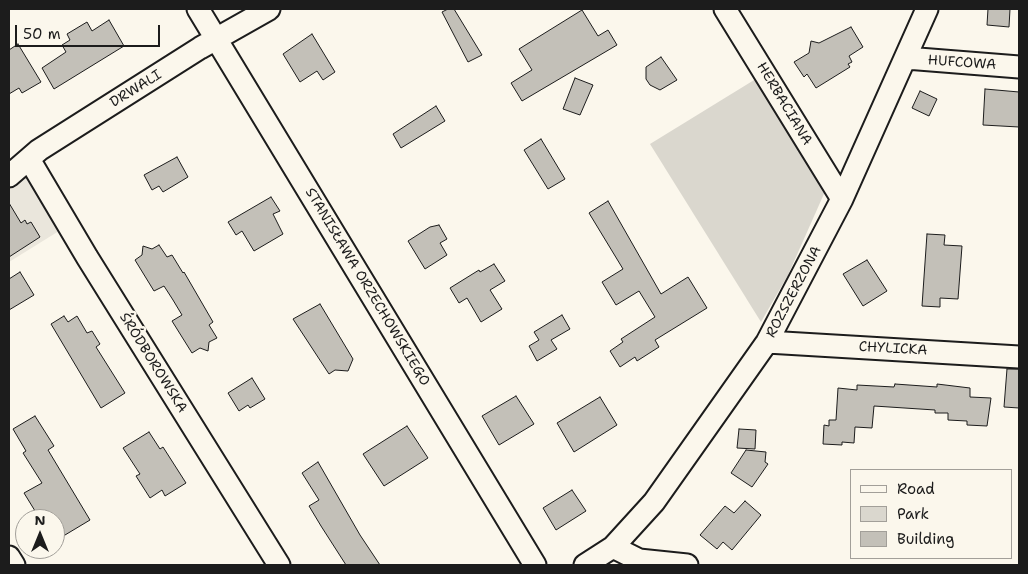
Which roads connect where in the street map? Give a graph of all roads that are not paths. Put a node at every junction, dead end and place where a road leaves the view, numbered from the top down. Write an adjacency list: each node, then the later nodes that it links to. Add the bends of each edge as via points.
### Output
1 (198, 9): 5 (street, STANISŁAWA ORZECHOWSKIEGO)
2 (269, 9): 5 (street, DRWALI)
3 (726, 9): 10 (street, HERBACIANA)
4 (927, 9): 6 (street, ROZSZERZONA)
5 (218, 40): 8 (street, DRWALI, via 200,48); 17 (street, STANISŁAWA ORZECHOWSKIEGO)
6 (906, 58): 7 (street, HUFCOWA); 10 (street, ROZSZERZONA)
7 (1019, 67)
8 (29, 159): 9 (street, DRWALI); 16 (street, ŚRÓDBOROWSKA, via 86,257)
9 (9, 176)
10 (842, 199): 11 (street, ROZSZERZONA)
11 (767, 342): 12 (street, CHYLICKA); 13 (street, ROZSZERZONA, via 654,502)
12 (1019, 357)
13 (613, 547): 18 (street, ROZSZERZONA); 19 (street, via 639,560)
14 (9, 557): 15 (street)
15 (14, 565)
16 (279, 565)
17 (535, 565)
18 (585, 565)
19 (687, 565)

